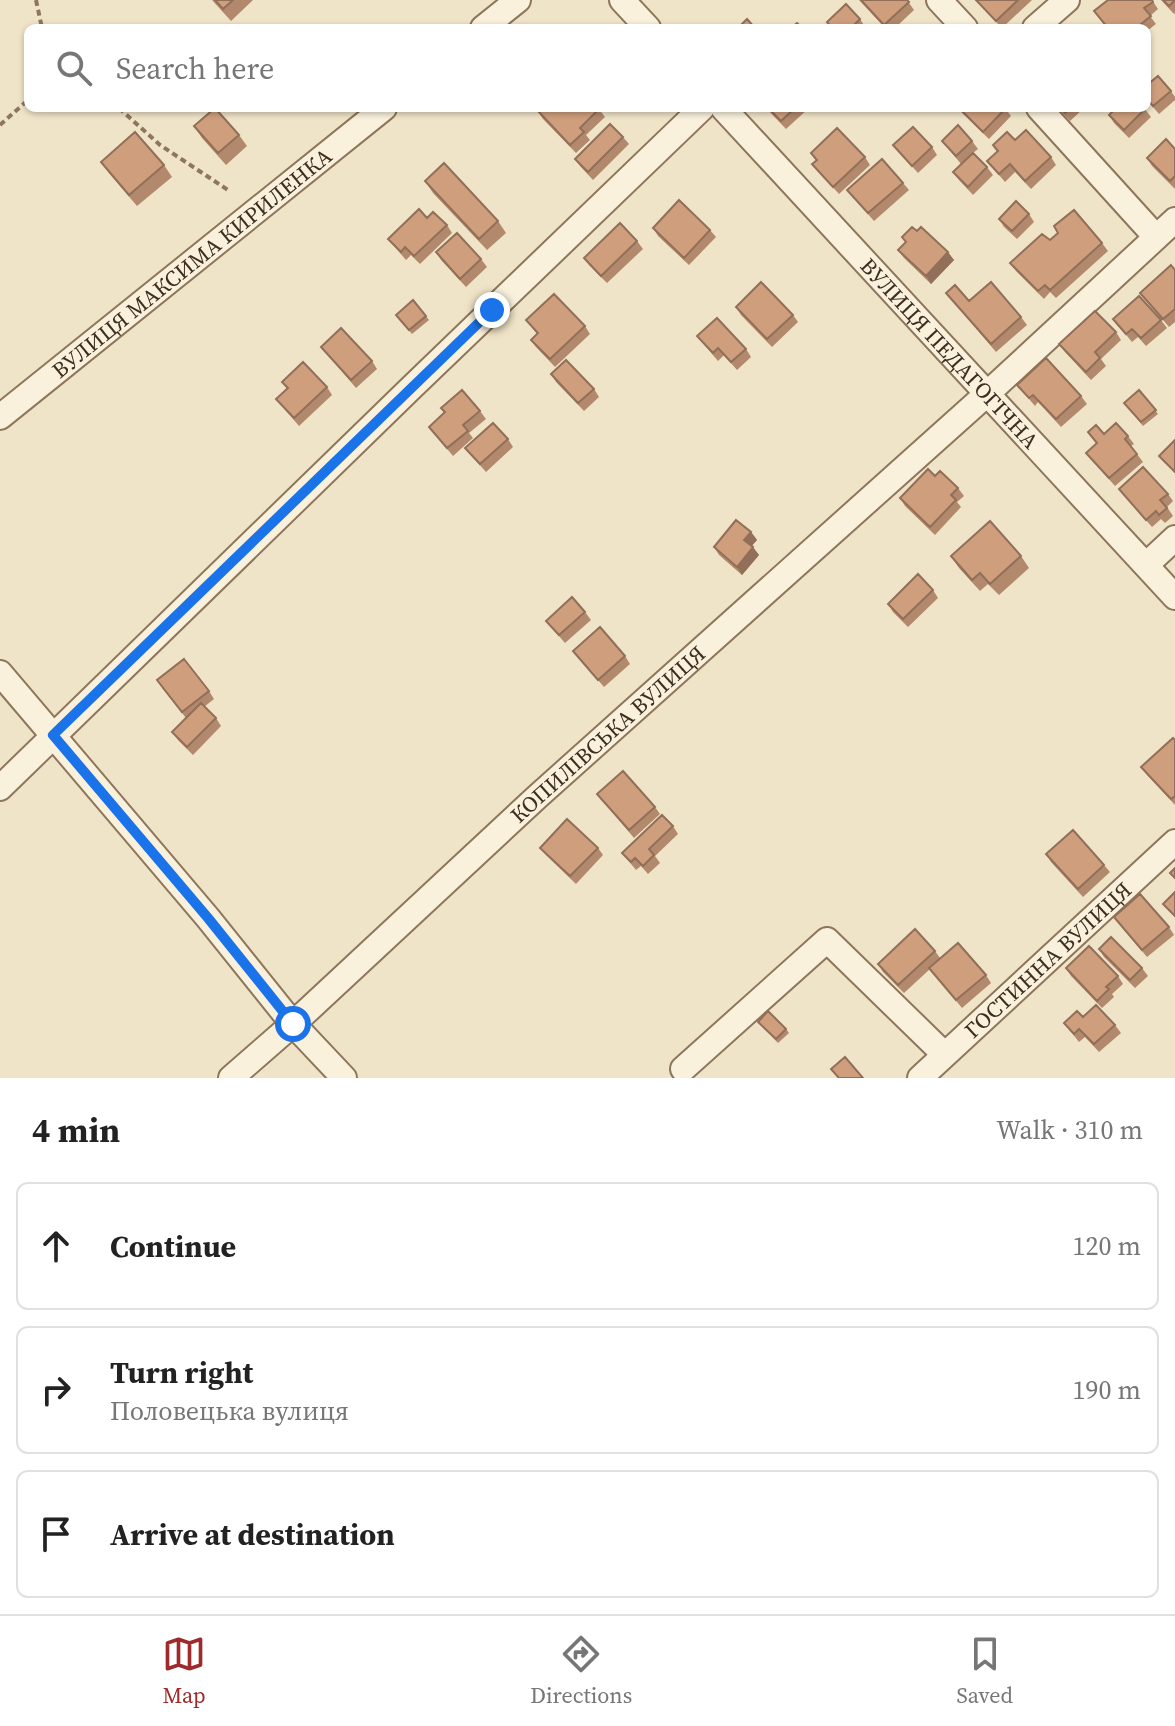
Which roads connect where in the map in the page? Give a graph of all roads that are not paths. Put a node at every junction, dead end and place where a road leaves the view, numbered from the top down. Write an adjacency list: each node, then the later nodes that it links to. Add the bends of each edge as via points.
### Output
1 (518, 0): 5 (street)
2 (622, 0): 6 (street)
3 (939, 0): 7 (street)
4 (1067, 0): 8 (street)
5 (488, 24)
6 (644, 24)
7 (961, 24)
8 (1040, 24)
9 (379, 112): 16 (street, ВУЛИЦЯ МАКСИМА КИРИЛЕНКА)
10 (698, 112): 21 (street)
11 (727, 112): 15 (street, ВУЛИЦЯ ПЕДАГОГІЧНА)
12 (1043, 112): 14 (street)
13 (1175, 220): 14 (street, КОПИЛІВСЬКА ВУЛИЦЯ)
14 (1156, 237): 15 (street, КОПИЛІВСЬКА ВУЛИЦЯ)
15 (988, 393): 18 (street, ВУЛИЦЯ ПЕДАГОГІЧНА); 24 (street, КОПИЛІВСЬКА ВУЛИЦЯ, via 537,797)
16 (0, 417)
17 (1175, 538): 18 (street)
18 (1146, 565): 19 (street, ВУЛИЦЯ ПЕДАГОГІЧНА)
19 (1175, 597)
20 (0, 673): 21 (street)
21 (53, 735): 22 (street); 24 (street)
22 (0, 788)
23 (1175, 842): 25 (street, ГОСТИННА ВУЛИЦЯ)
24 (293, 1024): 27 (street, КОПИЛІВСЬКА ВУЛИЦЯ); 28 (street)
25 (944, 1054): 26 (street, via 827,940); 29 (street, ГОСТИННА ВУЛИЦЯ)
26 (683, 1069)
27 (231, 1078)
28 (344, 1078)
29 (920, 1078)

